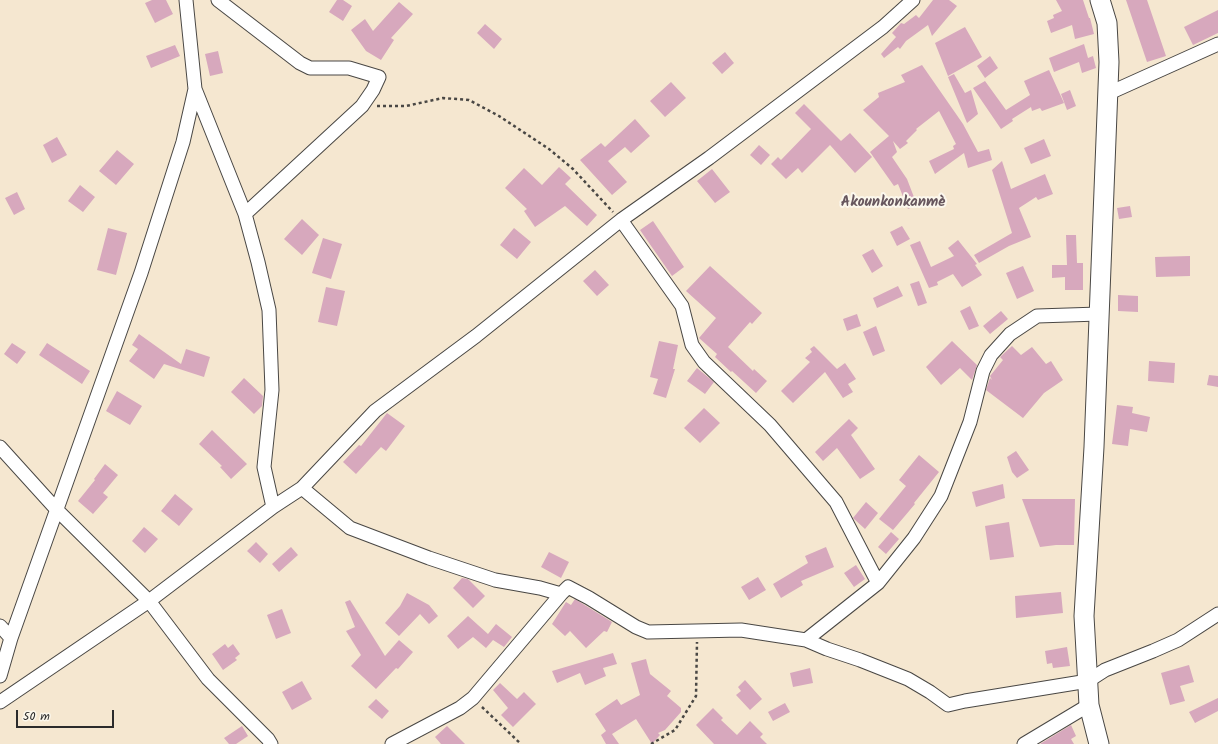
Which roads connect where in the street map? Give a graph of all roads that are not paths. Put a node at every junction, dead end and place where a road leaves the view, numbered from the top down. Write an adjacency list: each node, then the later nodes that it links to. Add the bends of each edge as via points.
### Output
1 (186, 0): 6 (street)
2 (218, 0): 8 (street, via 305,66 349,68 379,77 362,106)
3 (913, 0): 9 (street, via 883,27 709,158)
4 (1100, 0): 7 (street, via 1106,24 1109,62)
5 (1218, 44): 7 (street)
6 (195, 89): 8 (street); 14 (street, via 183,142 141,273)
7 (1107, 94): 10 (street)
8 (244, 214): 13 (street, via 269,310 272,390 264,467)
9 (621, 220): 12 (street, via 476,336 375,411); 15 (street, via 682,306 692,344 704,362 770,425 836,502)
10 (1099, 314): 15 (street, via 1037,316 1010,334 991,355 983,371 970,422 941,496 914,538); 23 (street, via 1084,616)
11 (0, 446): 14 (street)
12 (302, 488): 13 (street); 16 (street, via 350,528 495,580)
13 (273, 507): 17 (street)
14 (57, 510): 17 (street); 20 (street)
15 (878, 583): 21 (street)
16 (561, 594): 21 (street, via 568,587 648,632 741,630); 27 (street, via 473,698 444,718)
17 (149, 601): 24 (street); 26 (street, via 208,679)
18 (1218, 614): 23 (street, via 1178,640 1105,670)
19 (0, 626): 20 (street)
20 (11, 638): 22 (street)
21 (806, 640): 23 (street, via 908,679 948,706)
22 (0, 676)
23 (1088, 681): 25 (street)
24 (0, 702)
25 (1089, 705): 28 (street); 29 (street)
26 (271, 744)
27 (392, 744)
28 (1024, 744)
29 (1099, 744)

